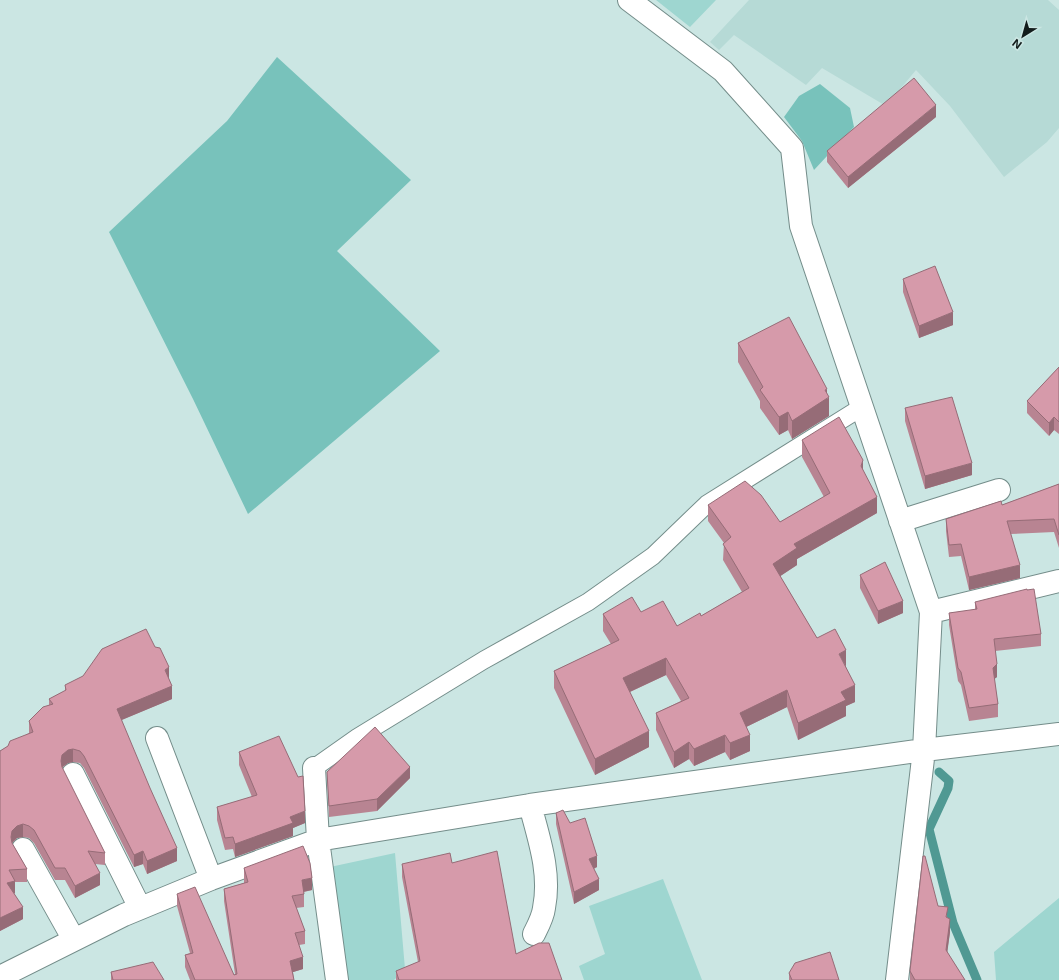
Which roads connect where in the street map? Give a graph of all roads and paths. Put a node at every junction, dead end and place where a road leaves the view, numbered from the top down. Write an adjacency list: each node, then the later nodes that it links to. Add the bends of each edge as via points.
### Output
1 (629, 0): 2 (street, via 724,71 792,148 801,226)
2 (862, 407): 4 (street); 10 (lane, via 707,504 653,556 588,602 484,660 358,737)
3 (999, 490): 4 (street)
4 (900, 521): 6 (street)
5 (1059, 581): 6 (street)
6 (932, 612): 9 (street)
7 (1059, 734): 9 (street)
8 (157, 738): 15 (street)
9 (924, 750): 12 (street); 21 (street)
10 (314, 768): 13 (street)
11 (73, 774): 16 (street)
12 (530, 805): 13 (street); 17 (street, via 543,856 547,885 544,909)
13 (318, 840): 15 (street); 20 (street)
14 (23, 849): 18 (street)
15 (211, 879): 16 (street)
16 (140, 908): 18 (street)
17 (534, 934)
18 (74, 940): 19 (street)
19 (0, 977)
20 (337, 980)
21 (897, 980)

